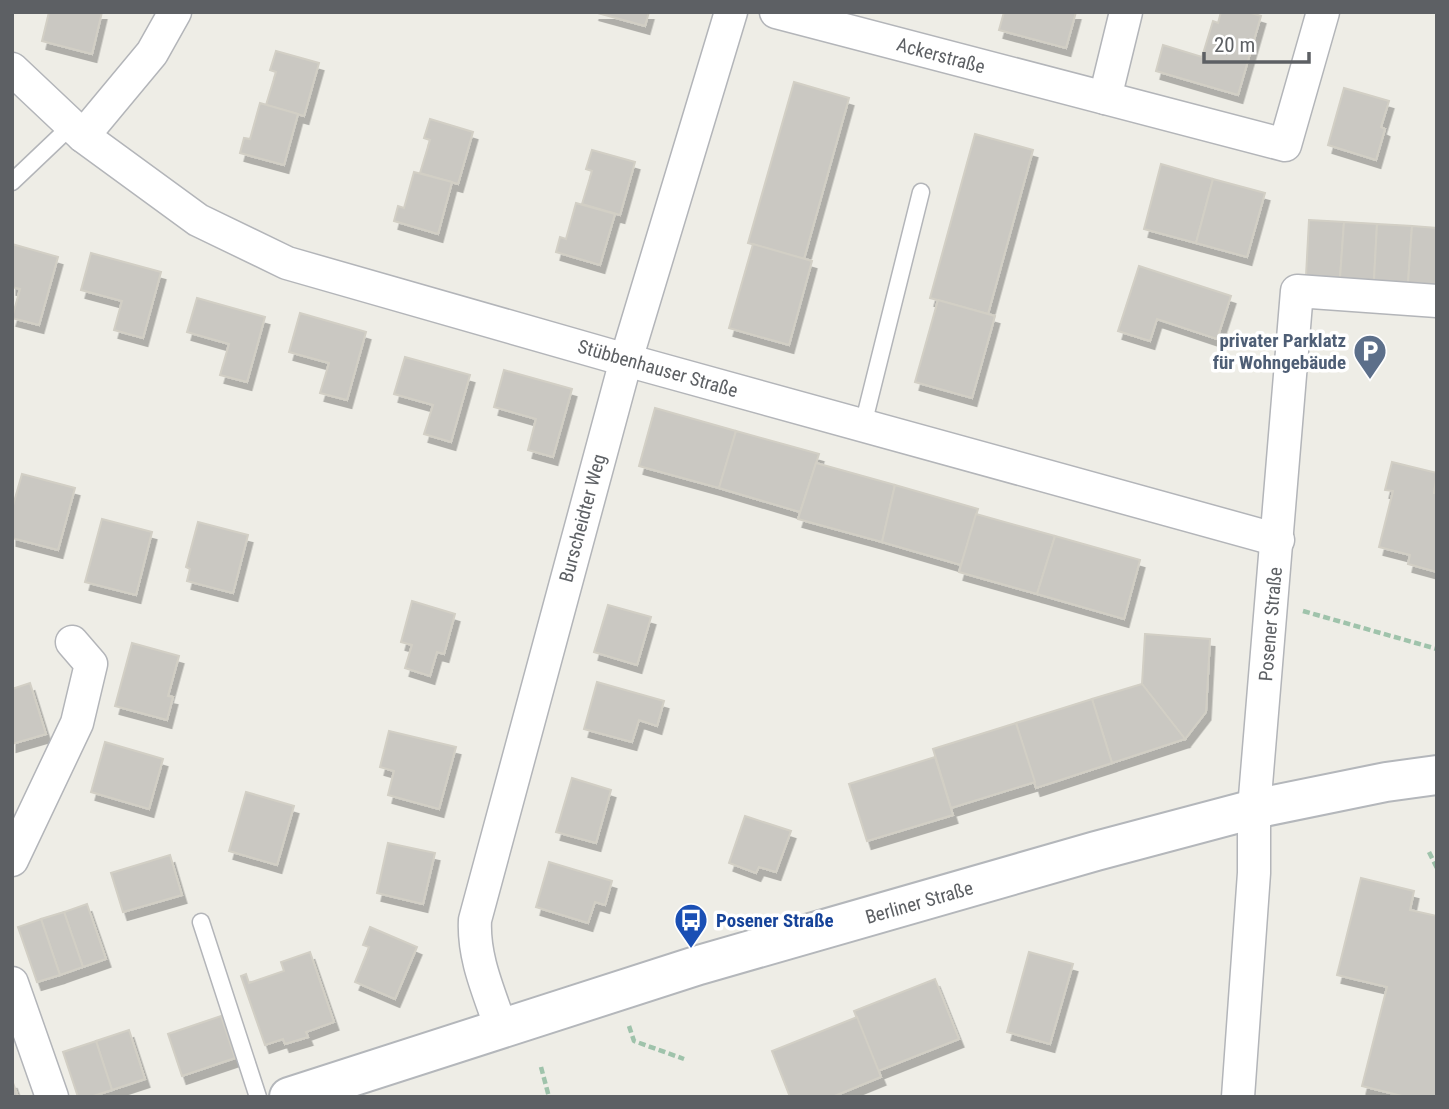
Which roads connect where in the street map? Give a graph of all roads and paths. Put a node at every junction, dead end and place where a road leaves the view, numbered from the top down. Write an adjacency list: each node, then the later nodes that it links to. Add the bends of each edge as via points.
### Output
1 (175, 12): 8 (street, via 152,53)
2 (731, 12): 12 (street, Burscheidter Weg)
3 (776, 12): 7 (street, Ackerstraße)
4 (1126, 12): 7 (street)
5 (1323, 12): 7 (street, Ackerstraße, via 1285,145)
6 (12, 69): 8 (street, Stübbenhauser Straße)
7 (1105, 98)
8 (77, 130): 9 (lane); 12 (street, Stübbenhauser Straße, via 198,220 287,262)
9 (12, 181)
10 (921, 192): 13 (lane)
11 (1437, 301): 14 (street, Posener Straße, via 1297,292)
12 (626, 360): 13 (street, Stübbenhauser Straße); 26 (street, Burscheidter Weg, via 475,920 478,960)
13 (863, 425): 14 (street, Stübbenhauser Straße)
14 (1278, 540): 15 (street, Posener Straße)
15 (1272, 602): 17 (path); 19 (street, Posener Straße)
16 (72, 642): 21 (street, via 91,664 77,723)
17 (1437, 649)
18 (1437, 775): 19 (main road, Berliner Straße)
19 (1254, 809): 26 (main road, Berliner Straße, via 699,965); 33 (street, Posener Straße, via 1254,873)
20 (1429, 852): 22 (path)
21 (12, 860)
22 (1437, 868)
23 (201, 922): 30 (lane)
24 (12, 983): 29 (street)
25 (629, 1026): 27 (path, via 634,1041)
26 (501, 1028): 31 (main road, Berliner Straße)
27 (684, 1059)
28 (541, 1067): 32 (path)
29 (52, 1097)
30 (258, 1097)
31 (289, 1097)
32 (549, 1097)
33 (1238, 1097)

